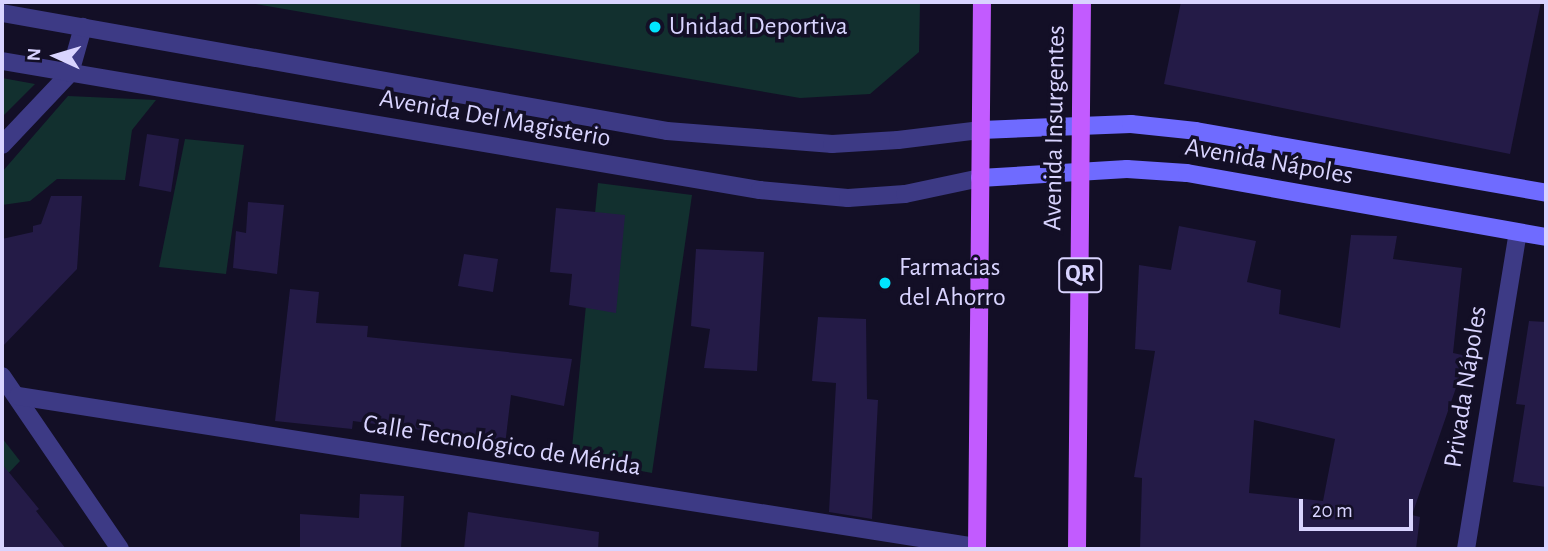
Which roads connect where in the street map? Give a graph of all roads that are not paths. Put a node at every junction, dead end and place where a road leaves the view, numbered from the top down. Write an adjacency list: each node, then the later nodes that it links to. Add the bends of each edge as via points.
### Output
1 (982, 2): 8 (main road)
2 (1082, 2): 7 (main road, Avenida Insurgentes / QR)
3 (2, 12): 4 (street, Avenida Del Magisterio)
4 (83, 27): 6 (street); 8 (street, Avenida Del Magisterio, via 667,131 832,144)
5 (2, 61): 6 (street, Avenida Del Magisterio)
6 (70, 73): 9 (street); 11 (street, Avenida Del Magisterio, via 760,190 848,198 905,194)
7 (1081, 125): 8 (main road, Avenida Nápoles); 10 (main road, Avenida Insurgentes / QR); 12 (main road, Avenida Nápoles, via 1131,124 1196,131)
8 (981, 130): 11 (main road)
9 (2, 145)
10 (1081, 172): 11 (main road, Avenida Nápoles); 13 (main road, Avenida Nápoles, via 1187,173); 19 (main road, Avenida Insurgentes / QR)
11 (980, 178): 17 (main road)
12 (1546, 193)
13 (1518, 233): 14 (main road, Avenida Nápoles); 20 (street, Privada Nápoles)
14 (1546, 237)
15 (2, 376): 16 (street)
16 (18, 396): 17 (street, Calle Tecnológico de Mérida); 18 (street)
17 (977, 548)
18 (120, 549)
19 (1077, 549)
20 (1466, 549)

